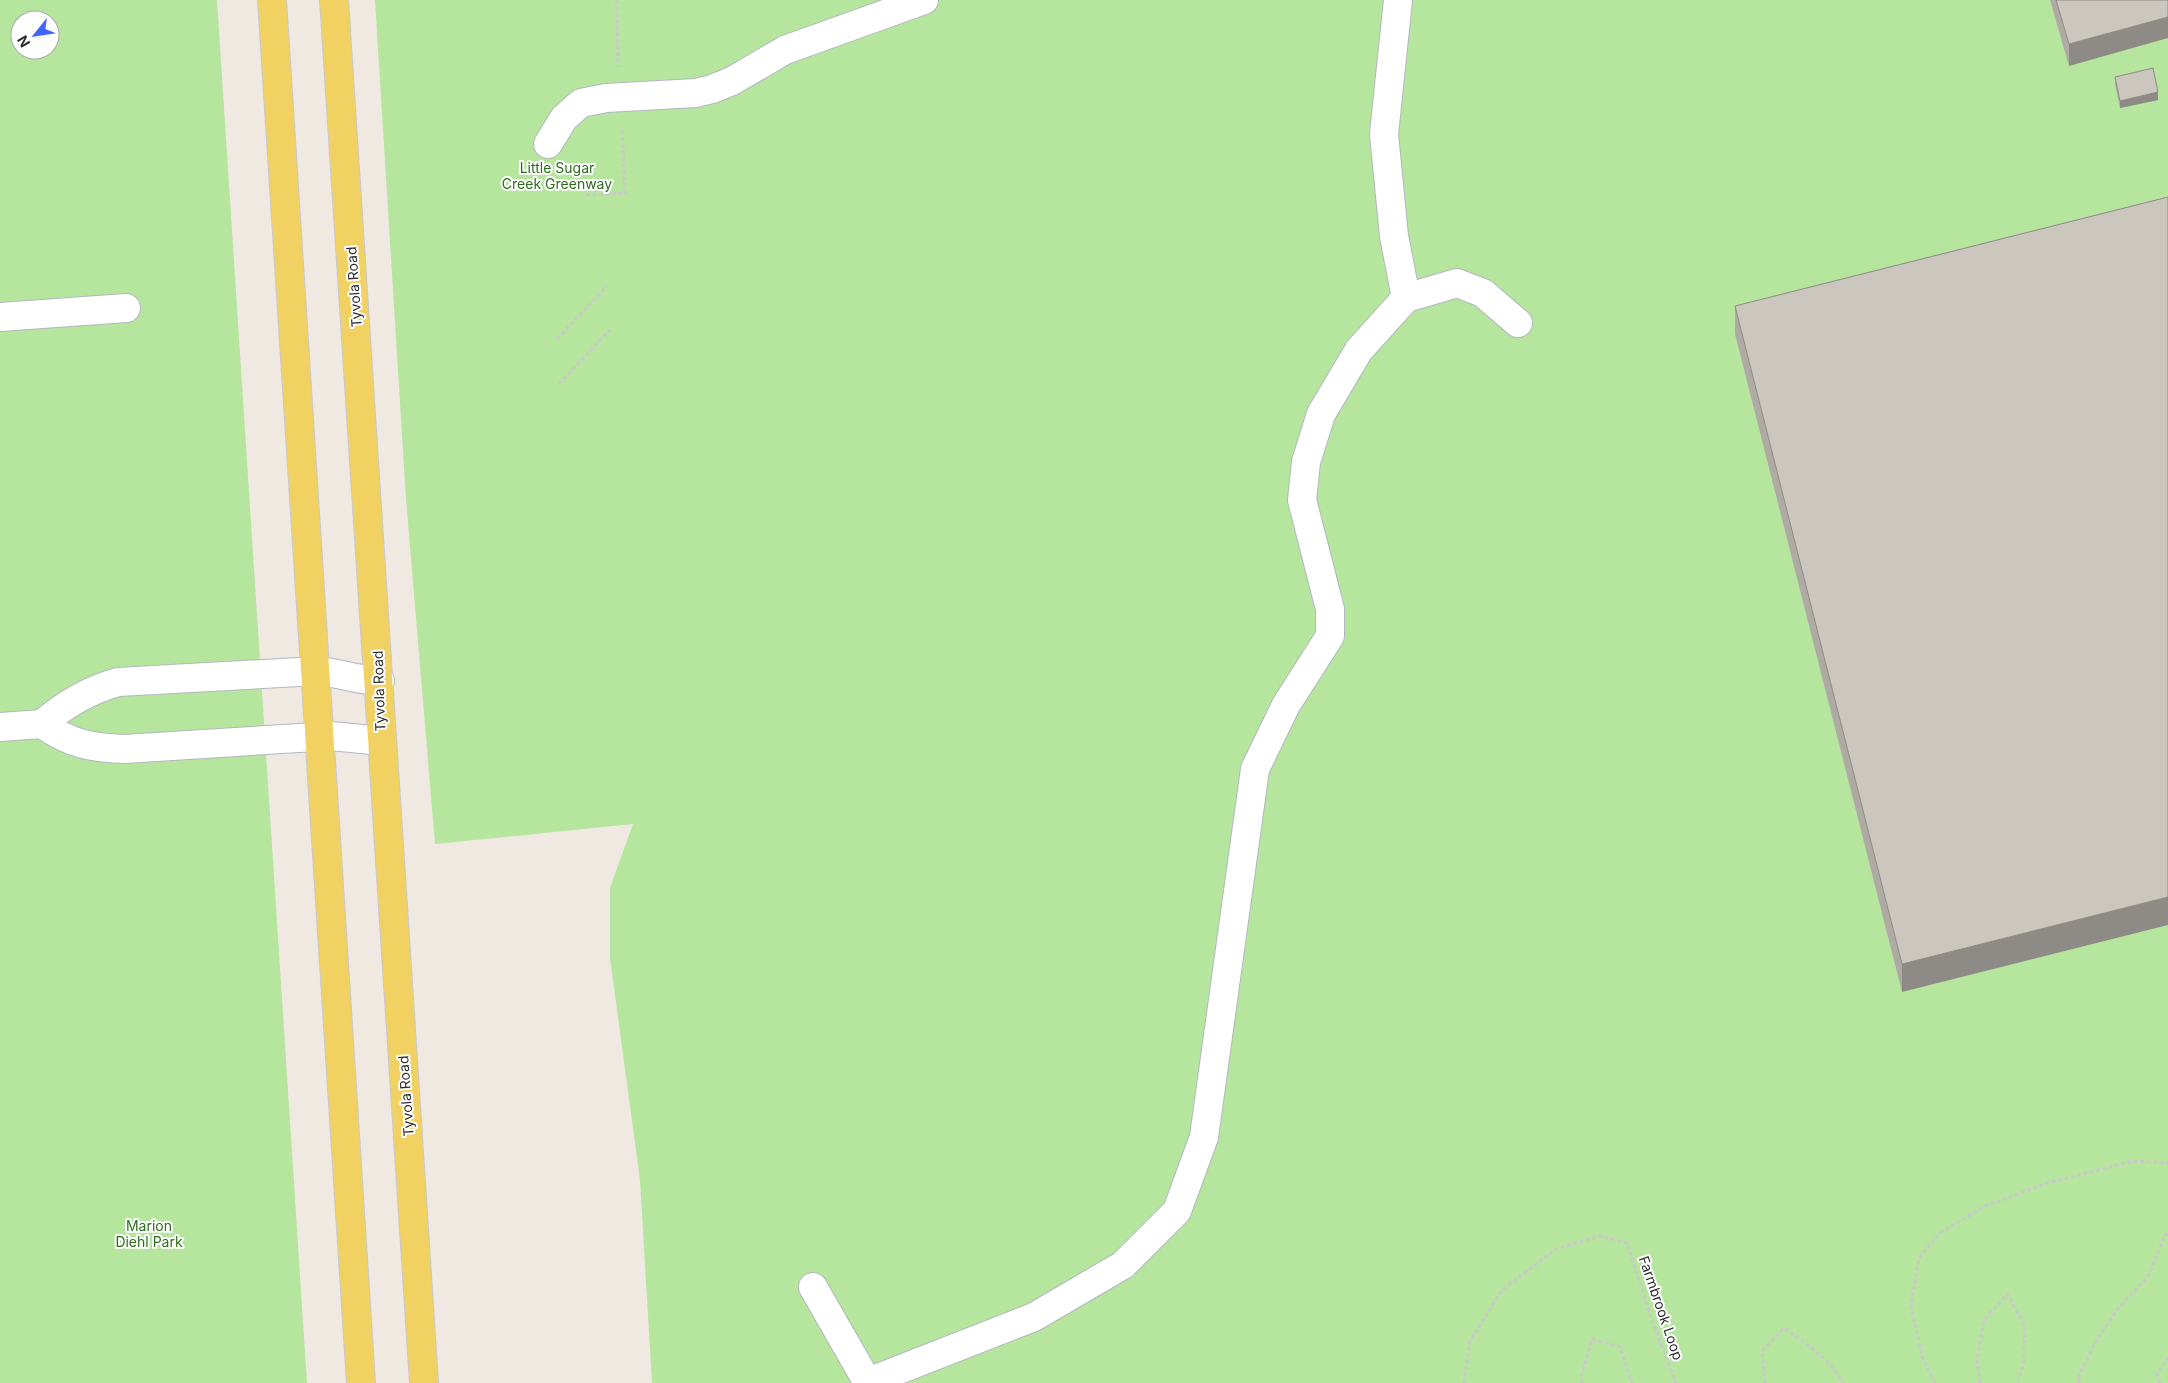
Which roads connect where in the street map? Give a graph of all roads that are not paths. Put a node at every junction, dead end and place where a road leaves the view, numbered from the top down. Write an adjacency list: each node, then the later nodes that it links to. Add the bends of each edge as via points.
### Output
1 (272, 0): 10 (main road)
2 (334, 0): 11 (main road, Tyvola Road)
3 (924, 0): 5 (lane, via 785,50 712,89 696,93 613,97 581,103 564,118)
4 (1398, 0): 6 (lane, via 1384,134 1394,236)
5 (548, 144)
6 (1406, 298): 9 (lane, via 1456,283 1483,293); 17 (lane, via 1359,350 1321,414 1306,462 1302,500 1330,608 1330,636 1286,705 1255,769 1204,1137 1178,1211 1124,1265 1034,1317)
7 (126, 308): 8 (lane)
8 (0, 317)
9 (1518, 323)
10 (316, 672): 11 (lane); 12 (lane, via 118,682 87,693); 14 (main road)
11 (380, 681): 15 (main road, Tyvola Road)
12 (42, 724): 13 (lane); 14 (lane, via 70,741 102,748)
13 (0, 727)
14 (320, 737): 15 (lane); 18 (main road)
15 (382, 741): 19 (main road, Tyvola Road)
16 (813, 1287): 17 (lane)
17 (868, 1382)
18 (361, 1383)
19 (424, 1383)

